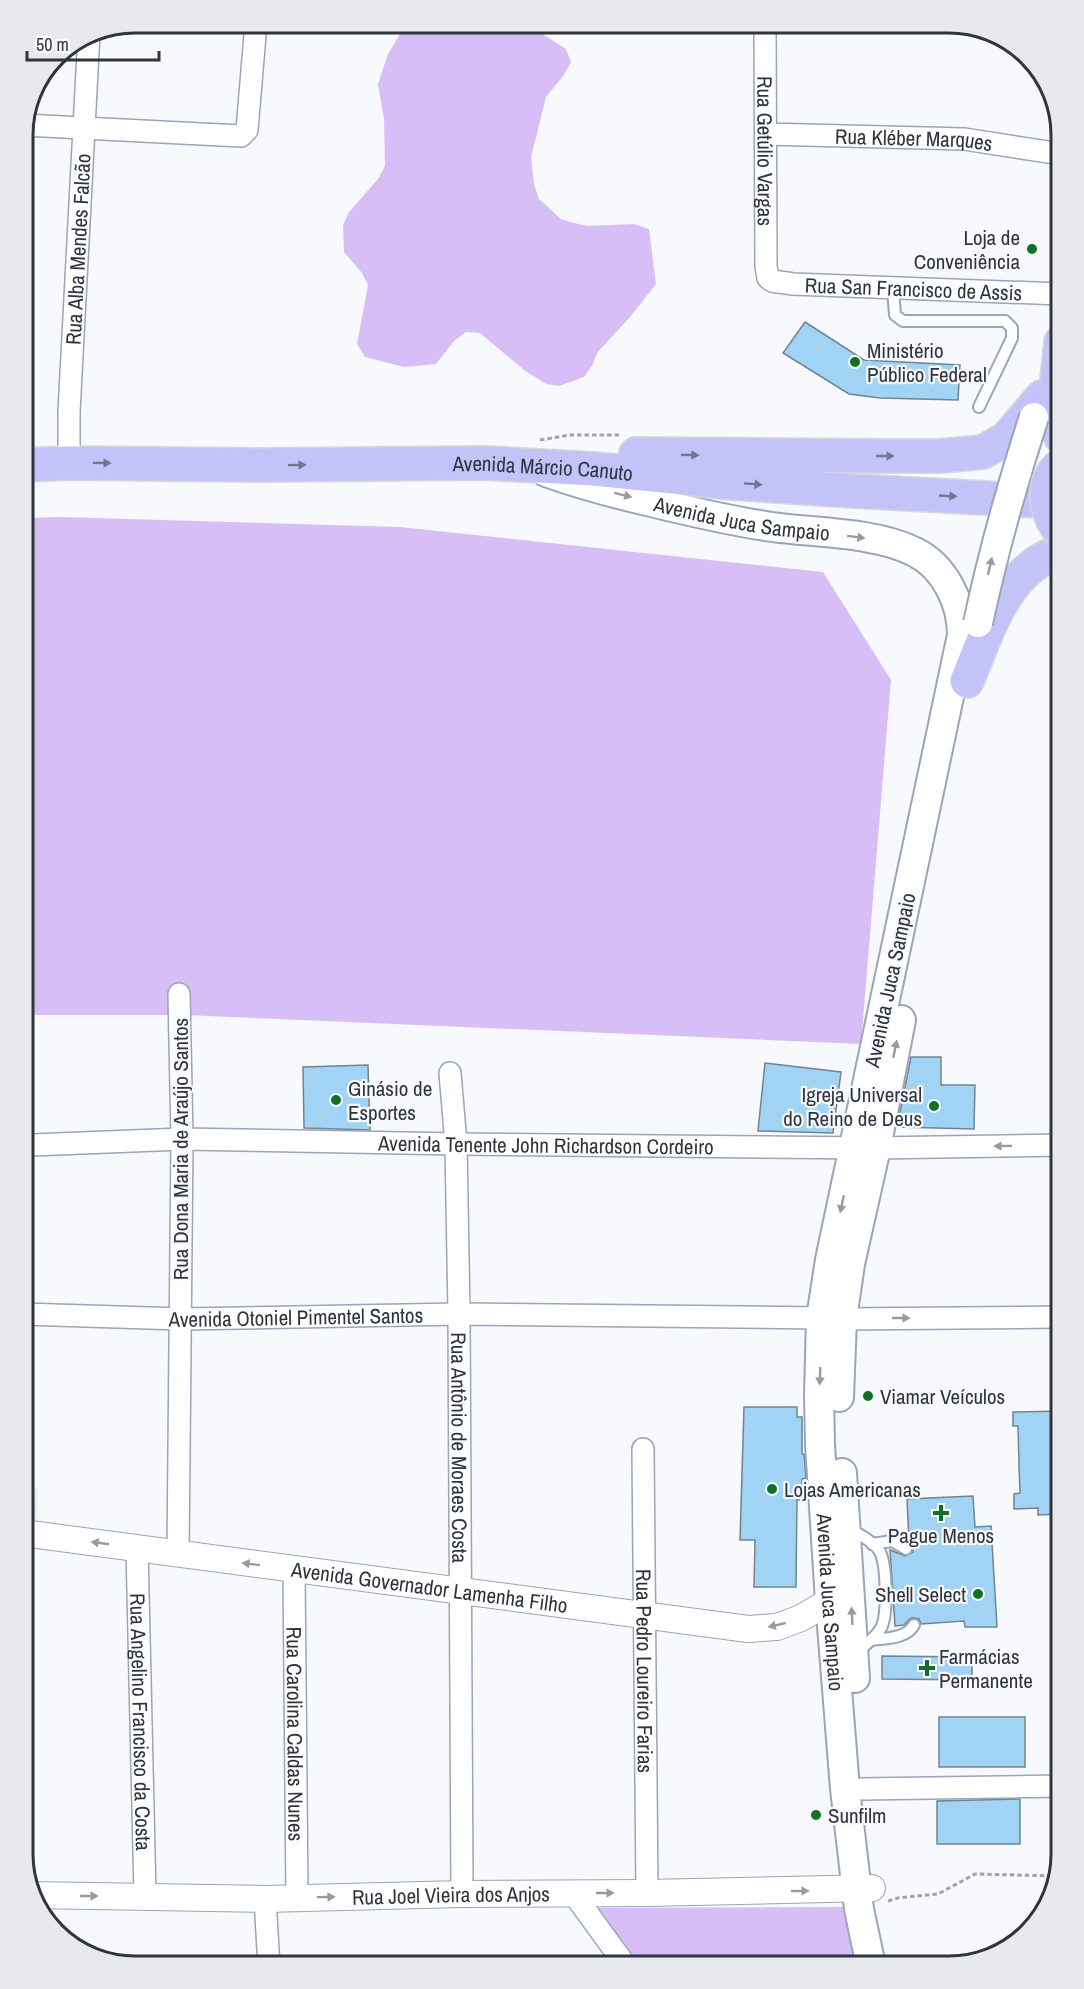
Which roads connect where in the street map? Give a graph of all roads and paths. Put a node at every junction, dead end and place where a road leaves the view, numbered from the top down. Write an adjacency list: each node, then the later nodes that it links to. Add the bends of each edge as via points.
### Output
1 (255, 33): 5 (street, via 244,134 235,137)
2 (765, 33): 6 (street, Rua Getúlio Vargas)
3 (88, 45): 5 (street, Rua Alba Mendes Falcão)
4 (33, 126): 5 (street)
5 (83, 129): 15 (street, Rua Alba Mendes Falcão)
6 (766, 134): 7 (street, Rua Kléber Marques, via 954,138); 8 (street, Rua Getúlio Vargas)
7 (1051, 152)
8 (768, 278): 9 (street, Rua San Francisco de Assis, via 792,284)
9 (893, 288): 10 (street, Rua San Francisco de Assis); 12 (lane, via 895,315 903,321 1005,321 1012,328 1012,338)
10 (1051, 294)
11 (1048, 398): 16 (main road, one-way to 11, via 590,454 941,456 983,452 1007,438); 22 (main road, Avenida Juca Sampaio, one-way to 11, bridge, via 1009,496)
12 (979, 407)
13 (628, 435): 14 (path, via 569,435)
14 (532, 453): 16 (main road, Avenida Márcio Canuto); 19 (main road, Avenida Márcio Canuto, one-way to 19, via 810,488); 29 (main road, Avenida Juca Sampaio, one-way to 29, via 580,484 702,514 893,543 933,564 951,590 962,618 962,635)
15 (69, 463): 16 (main road, Avenida Márcio Canuto, one-way to 16); 17 (main road, Avenida Márcio Canuto)
16 (485, 463)
17 (33, 465)
18 (1051, 478): 20 (main road, bridge, via 1048,489)
19 (1051, 501)
20 (1051, 516)
21 (1051, 556): 22 (main road, via 1020,576 1004,596)
22 (967, 681): 29 (main road, Avenida Juca Sampaio, one-way to 22)
23 (179, 994): 25 (street, Rua Dona Maria de Araújo Santos)
24 (450, 1073): 26 (street, Rua Antônio de Moraes Costa)
25 (182, 1139): 26 (street, Avenida Tenente John Richardson Cordeiro); 27 (street, Avenida Tenente John Richardson Cordeiro); 34 (street, Rua Dona Maria de Araújo Santos)
26 (456, 1144): 29 (street, Avenida Tenente John Richardson Cordeiro); 31 (street, Rua Antônio de Moraes Costa)
27 (33, 1145)
28 (1051, 1145): 29 (street, Avenida Tenente John Richardson Cordeiro, one-way to 29)
29 (866, 1147): 33 (main road, Avenida Juca Sampaio, via 830,1260)
30 (33, 1314): 34 (street, Avenida Otoniel Pimentel Santos)
31 (459, 1314): 33 (street, Avenida Otoniel Pimentel Santos); 34 (street, Avenida Otoniel Pimentel Santos); 43 (street, Rua Antônio de Moraes Costa)
32 (1051, 1317): 33 (street, Avenida Otoniel Pimentel Santos, one-way to 32)
33 (832, 1318): 36 (main road, Avenida Juca Sampaio); 44 (main road, Avenida Juca Sampaio, one-way to 44, via 819,1395)
34 (181, 1319): 41 (street, Rua Dona Maria de Araújo Santos)
35 (643, 1449): 45 (street, Rua Pedro Loureiro Farias)
36 (846, 1527): 38 (lane); 47 (main road, Avenida Juca Sampaio, one-way to 36)
37 (33, 1534): 39 (street, Avenida Governador Lamenha Filho, one-way to 37)
38 (872, 1544): 40 (lane, via 892,1541); 47 (lane, via 883,1561 885,1617 882,1627)
39 (137, 1548): 41 (street, Avenida Governador Lamenha Filho); 56 (street, Rua Angelino Francisco da Costa)
40 (906, 1549)
41 (178, 1555): 42 (street, Avenida Governador Lamenha Filho, one-way to 41)
42 (294, 1570): 43 (street, Avenida Governador Lamenha Filho); 57 (street, Rua Carolina Caldas Nunes)
43 (462, 1590): 45 (street, Avenida Governador Lamenha Filho); 51 (street, Rua Antônio de Moraes Costa)
44 (830, 1601): 45 (street, Avenida Governador Lamenha Filho, one-way to 45, via 777,1627 748,1629); 55 (main road, Avenida Juca Sampaio, via 845,1790)
45 (645, 1616): 53 (street, Rua Pedro Loureiro Farias)
46 (914, 1625): 47 (lane, via 911,1631)
47 (862, 1648): 49 (main road, Avenida Juca Sampaio)
48 (1051, 1786): 49 (street)
49 (861, 1789): 55 (main road, Avenida Juca Sampaio)
50 (1048, 1876): 55 (path, via 975,1874 938,1894 898,1898)
51 (462, 1893): 52 (street, Rua Joel Vieira dos Anjos); 57 (street, Rua Joel Vieira dos Anjos, one-way to 51)
52 (573, 1893): 53 (street, Rua Joel Vieira dos Anjos, one-way to 53); 60 (street)
53 (647, 1893): 55 (street, Rua Joel Vieira dos Anjos, one-way to 55)
54 (42, 1895): 56 (street, Rua Joel Vieira dos Anjos, one-way to 56)
55 (868, 1895): 61 (main road, Avenida Juca Sampaio); 62 (main road, Avenida Juca Sampaio)
56 (145, 1896): 58 (street, Rua Joel Vieira dos Anjos)
57 (297, 1897): 58 (street, Rua Joel Vieira dos Anjos)
58 (265, 1899): 59 (street)
59 (268, 1956)
60 (619, 1956)
61 (871, 1956)
62 (884, 1956)

